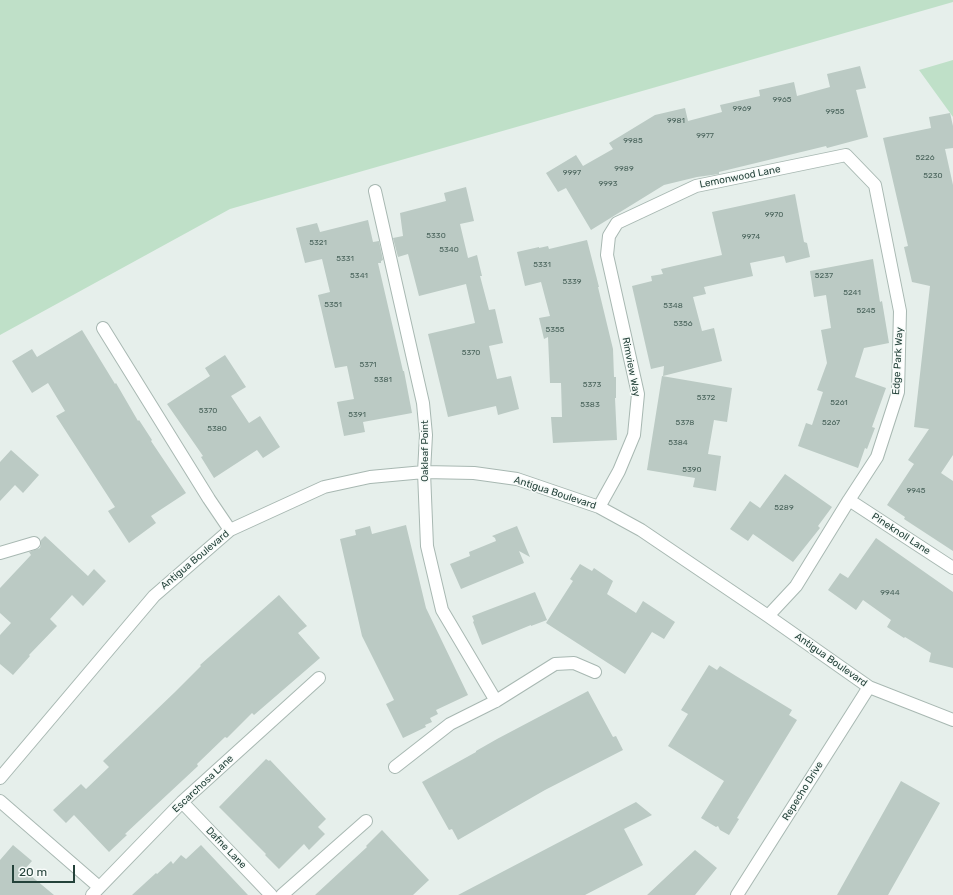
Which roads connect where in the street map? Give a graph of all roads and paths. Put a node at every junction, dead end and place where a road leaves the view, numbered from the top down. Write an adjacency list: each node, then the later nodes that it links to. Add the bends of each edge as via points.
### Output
1 (846, 155): 3 (street, Lemonwood Lane, via 696,186); 6 (street, Edge Park Way, via 875,185 900,311 898,392 877,457)
2 (375, 191): 5 (street, Oakleaf Point, via 423,403 426,435)
3 (617, 223): 7 (street, Rimview Way, via 608,236 607,255 638,394 634,435 619,471)
4 (103, 328): 8 (street)
5 (424, 472): 7 (street, Antigua Boulevard, via 474,473 517,480); 8 (street, Antigua Boulevard, via 370,477 324,487); 16 (street, Oakleaf Point, via 427,546 442,610)
6 (849, 500): 11 (street, Pineknoll Lane); 12 (street, Edge Park Way, via 796,586)
7 (599, 507): 12 (street, Antigua Boulevard, via 642,530)
8 (230, 530): 19 (street, Antigua Boulevard, via 154,596)
9 (34, 543): 10 (street)
10 (0, 553)
11 (953, 568)
12 (768, 616): 15 (street, Antigua Boulevard)
13 (595, 672): 16 (street, via 574,663 555,664)
14 (319, 678): 21 (street, Escarchosa Lane)
15 (869, 687): 17 (street, Antigua Boulevard); 26 (street, Repecho Drive)
16 (496, 701): 18 (street, via 450,724)
17 (953, 720)
18 (396, 767)
19 (0, 778)
20 (0, 801): 23 (street)
21 (182, 802): 23 (street, Escarchosa Lane); 24 (street, Dafne Lane)
22 (366, 821): 25 (street)
23 (96, 891)
24 (271, 895)
25 (282, 895)
26 (737, 895)

